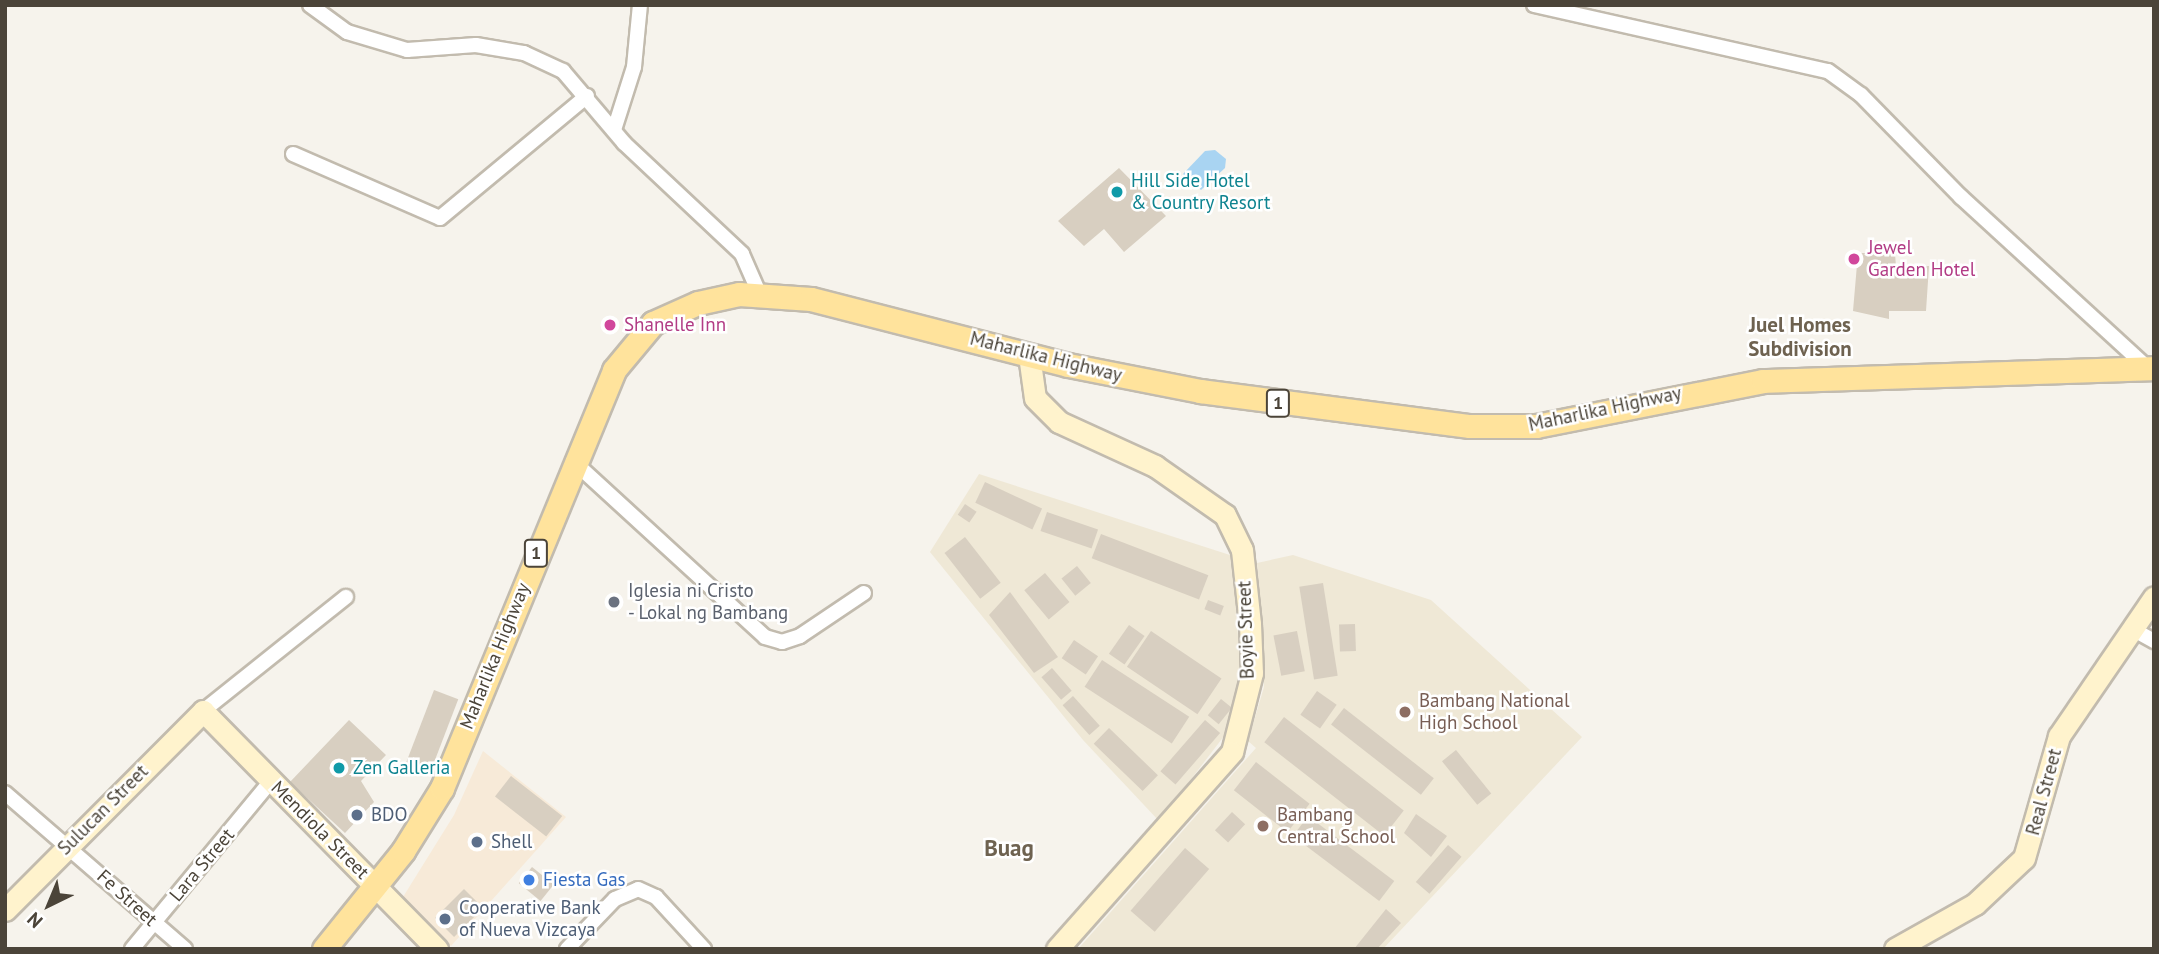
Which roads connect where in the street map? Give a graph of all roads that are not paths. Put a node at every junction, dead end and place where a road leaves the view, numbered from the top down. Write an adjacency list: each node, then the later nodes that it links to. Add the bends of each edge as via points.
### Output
1 (310, 5): 4 (street, via 346,32 407,50 451,44 524,53 563,71)
2 (640, 5): 5 (street, via 634,67)
3 (1534, 5): 9 (street, via 1828,71)
4 (587, 96): 5 (street); 6 (street, via 440,218)
5 (614, 130): 7 (street, via 742,254)
6 (293, 154)
7 (760, 295): 8 (main road, Maharlika Highway / 1, via 845,305); 10 (main road, Maharlika Highway / 1, via 698,303 653,323 614,370)
8 (1029, 355): 9 (main road, Maharlika Highway / 1, via 1276,403 1507,427 1763,381); 28 (street, Boyie Street, via 1035,398 1059,422 1155,466 1225,515 1242,550 1250,624 1252,673 1232,752)
9 (2151, 369)
10 (572, 461): 11 (street, via 765,637 782,642 800,636); 19 (main road, Maharlika Highway / 1, via 442,788)
11 (864, 593)
12 (346, 597): 15 (street)
13 (2154, 597): 14 (street, Real Street)
14 (2145, 636): 29 (street, Real Street, via 2059,736 2024,858 1975,904)
15 (202, 711): 16 (street, Mendiola Street); 18 (street, Sulucan Street)
16 (271, 781): 19 (street, Mendiola Street); 21 (street, Lara Street)
17 (5, 793): 18 (street, Fe Street)
18 (68, 845): 20 (street, Sulucan Street); 21 (street, Fe Street)
19 (376, 887): 24 (main road, Maharlika Highway / 1); 25 (street, Mendiola Street)
20 (5, 910)
21 (154, 922): 22 (street, Lara Street); 23 (street, Fe Street)
22 (132, 949)
23 (185, 949)
24 (324, 949)
25 (437, 949)
26 (567, 949): 27 (street, via 615,899 638,888 656,897)
27 (704, 949)
28 (1057, 949)
29 (1895, 949)

